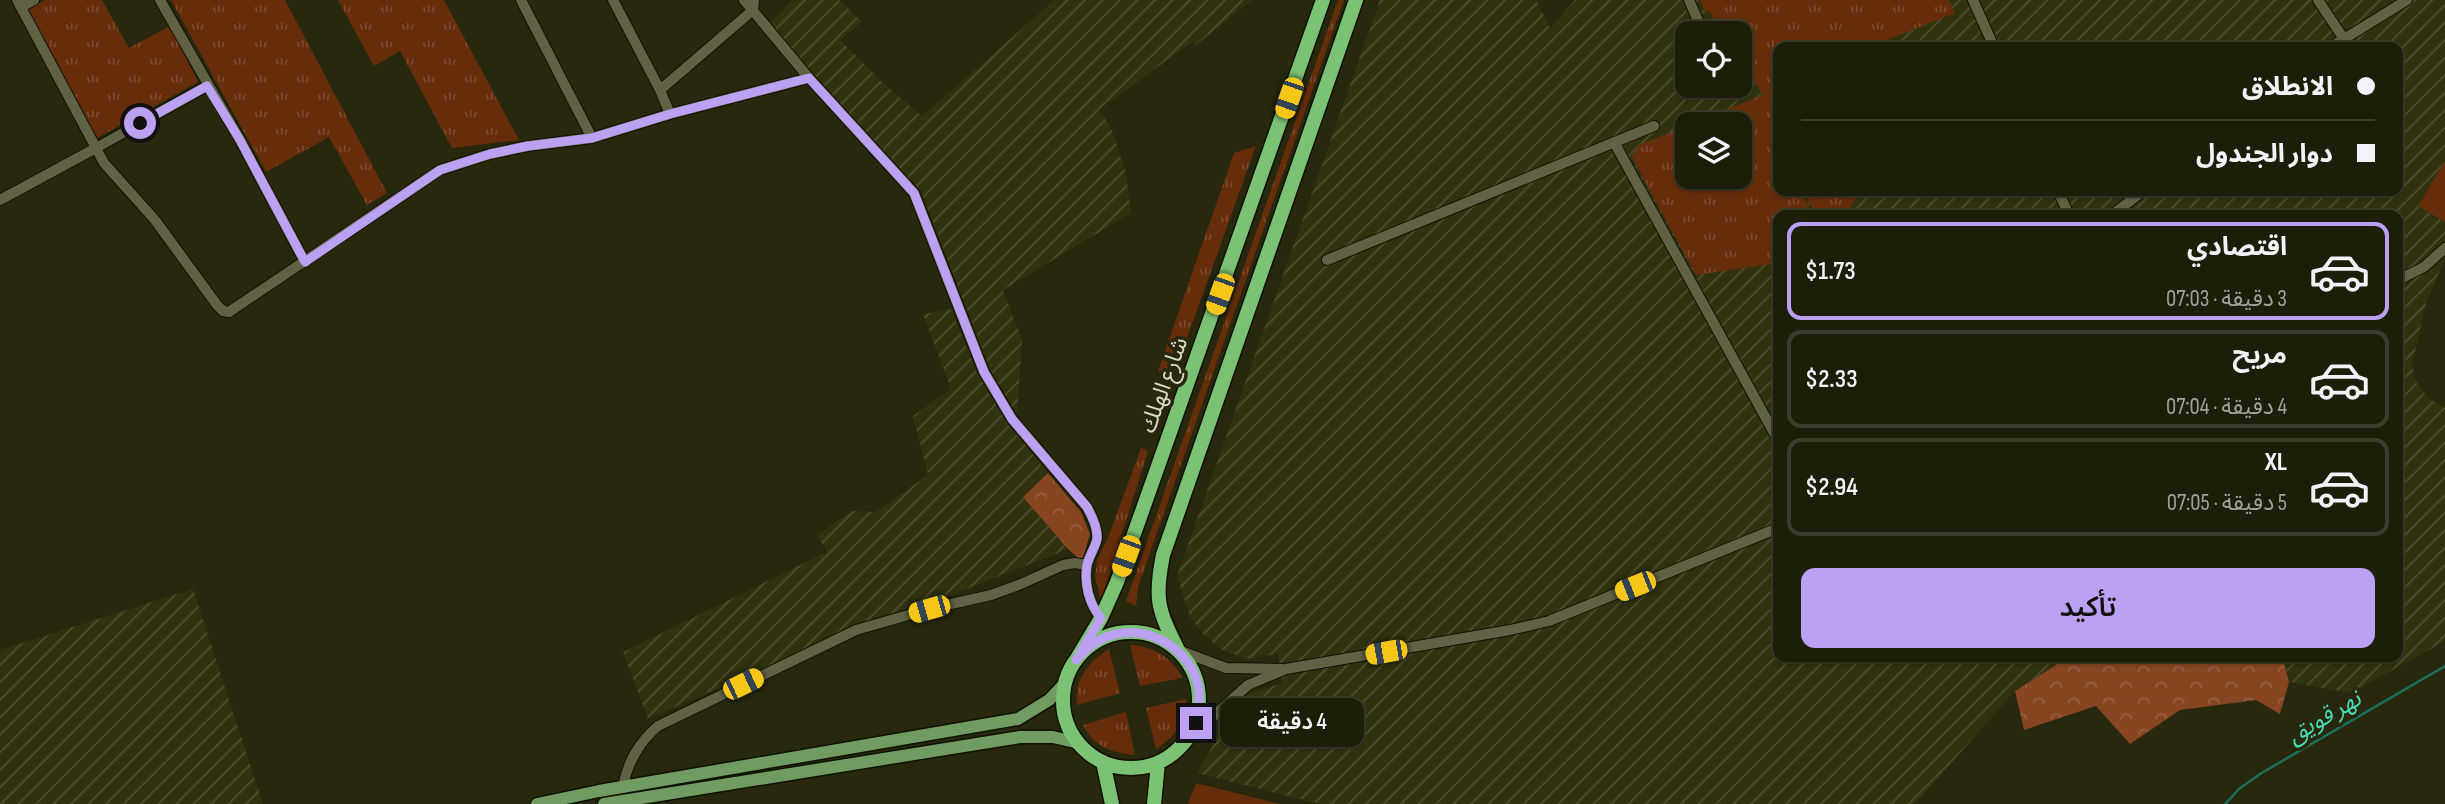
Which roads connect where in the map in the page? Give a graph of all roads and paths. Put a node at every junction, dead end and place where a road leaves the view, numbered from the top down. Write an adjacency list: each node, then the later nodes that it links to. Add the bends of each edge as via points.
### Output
1 (34, 0): 12 (street)
2 (160, 0): 19 (street)
3 (521, 0): 23 (street)
4 (612, 0): 20 (street)
5 (744, 0): 13 (street)
6 (1323, 0): 36 (highway, شارع الهلك)
7 (1356, 0): 37 (highway, via 1163,555 1157,603)
8 (1689, 0): 14 (street)
9 (1973, 0): 16 (street)
10 (2318, 0): 15 (street)
11 (2407, 0): 15 (street)
12 (19, 4): 25 (street)
13 (753, 5): 18 (street); 20 (street)
14 (1698, 21)
15 (2344, 39): 17 (street)
16 (1992, 42)
17 (2339, 42)
18 (809, 78): 21 (street); 35 (street, via 914,193 984,372 1012,419 1094,520 1097,537)
19 (207, 86): 25 (street); 31 (street)
20 (660, 90): 21 (street)
21 (670, 114): 23 (street)
22 (1654, 126): 24 (street)
23 (592, 138): 31 (street, via 528,146 440,170)
24 (1614, 142): 30 (street); 33 (street)
25 (96, 148): 27 (street); 31 (street, via 223,311 237,309)
26 (2137, 196): 28 (street)
27 (0, 201)
28 (2118, 210)
29 (2445, 248): 32 (street)
30 (1327, 260)
31 (305, 262)
32 (2403, 278)
33 (1773, 431)
34 (1773, 530): 39 (street, via 1549,621)
35 (1087, 565): 36 (street, via 1092,607); 45 (street, via 1063,565 991,595 844,635 659,726 640,746)
36 (1101, 618): 38 (highway, شارع الهلك)
37 (1178, 650): 38 (highway, via 1136,632 1113,634 1092,644); 39 (street, via 1226,668); 41 (highway, via 1198,684 1196,723)
38 (1076, 660): 40 (highway)
39 (1286, 669): 41 (street, via 1248,685)
40 (1066, 682): 42 (highway, via 1065,714); 45 (main road, via 1049,700 1018,719)
41 (1186, 740): 44 (highway)
42 (1079, 743): 43 (highway); 47 (main road, via 1020,737)
43 (1102, 762): 44 (highway, via 1125,768); 48 (highway)
44 (1158, 763): 49 (highway)
45 (623, 786): 46 (main road)
46 (537, 804)
47 (604, 804)
48 (1112, 804)
49 (1154, 804)

